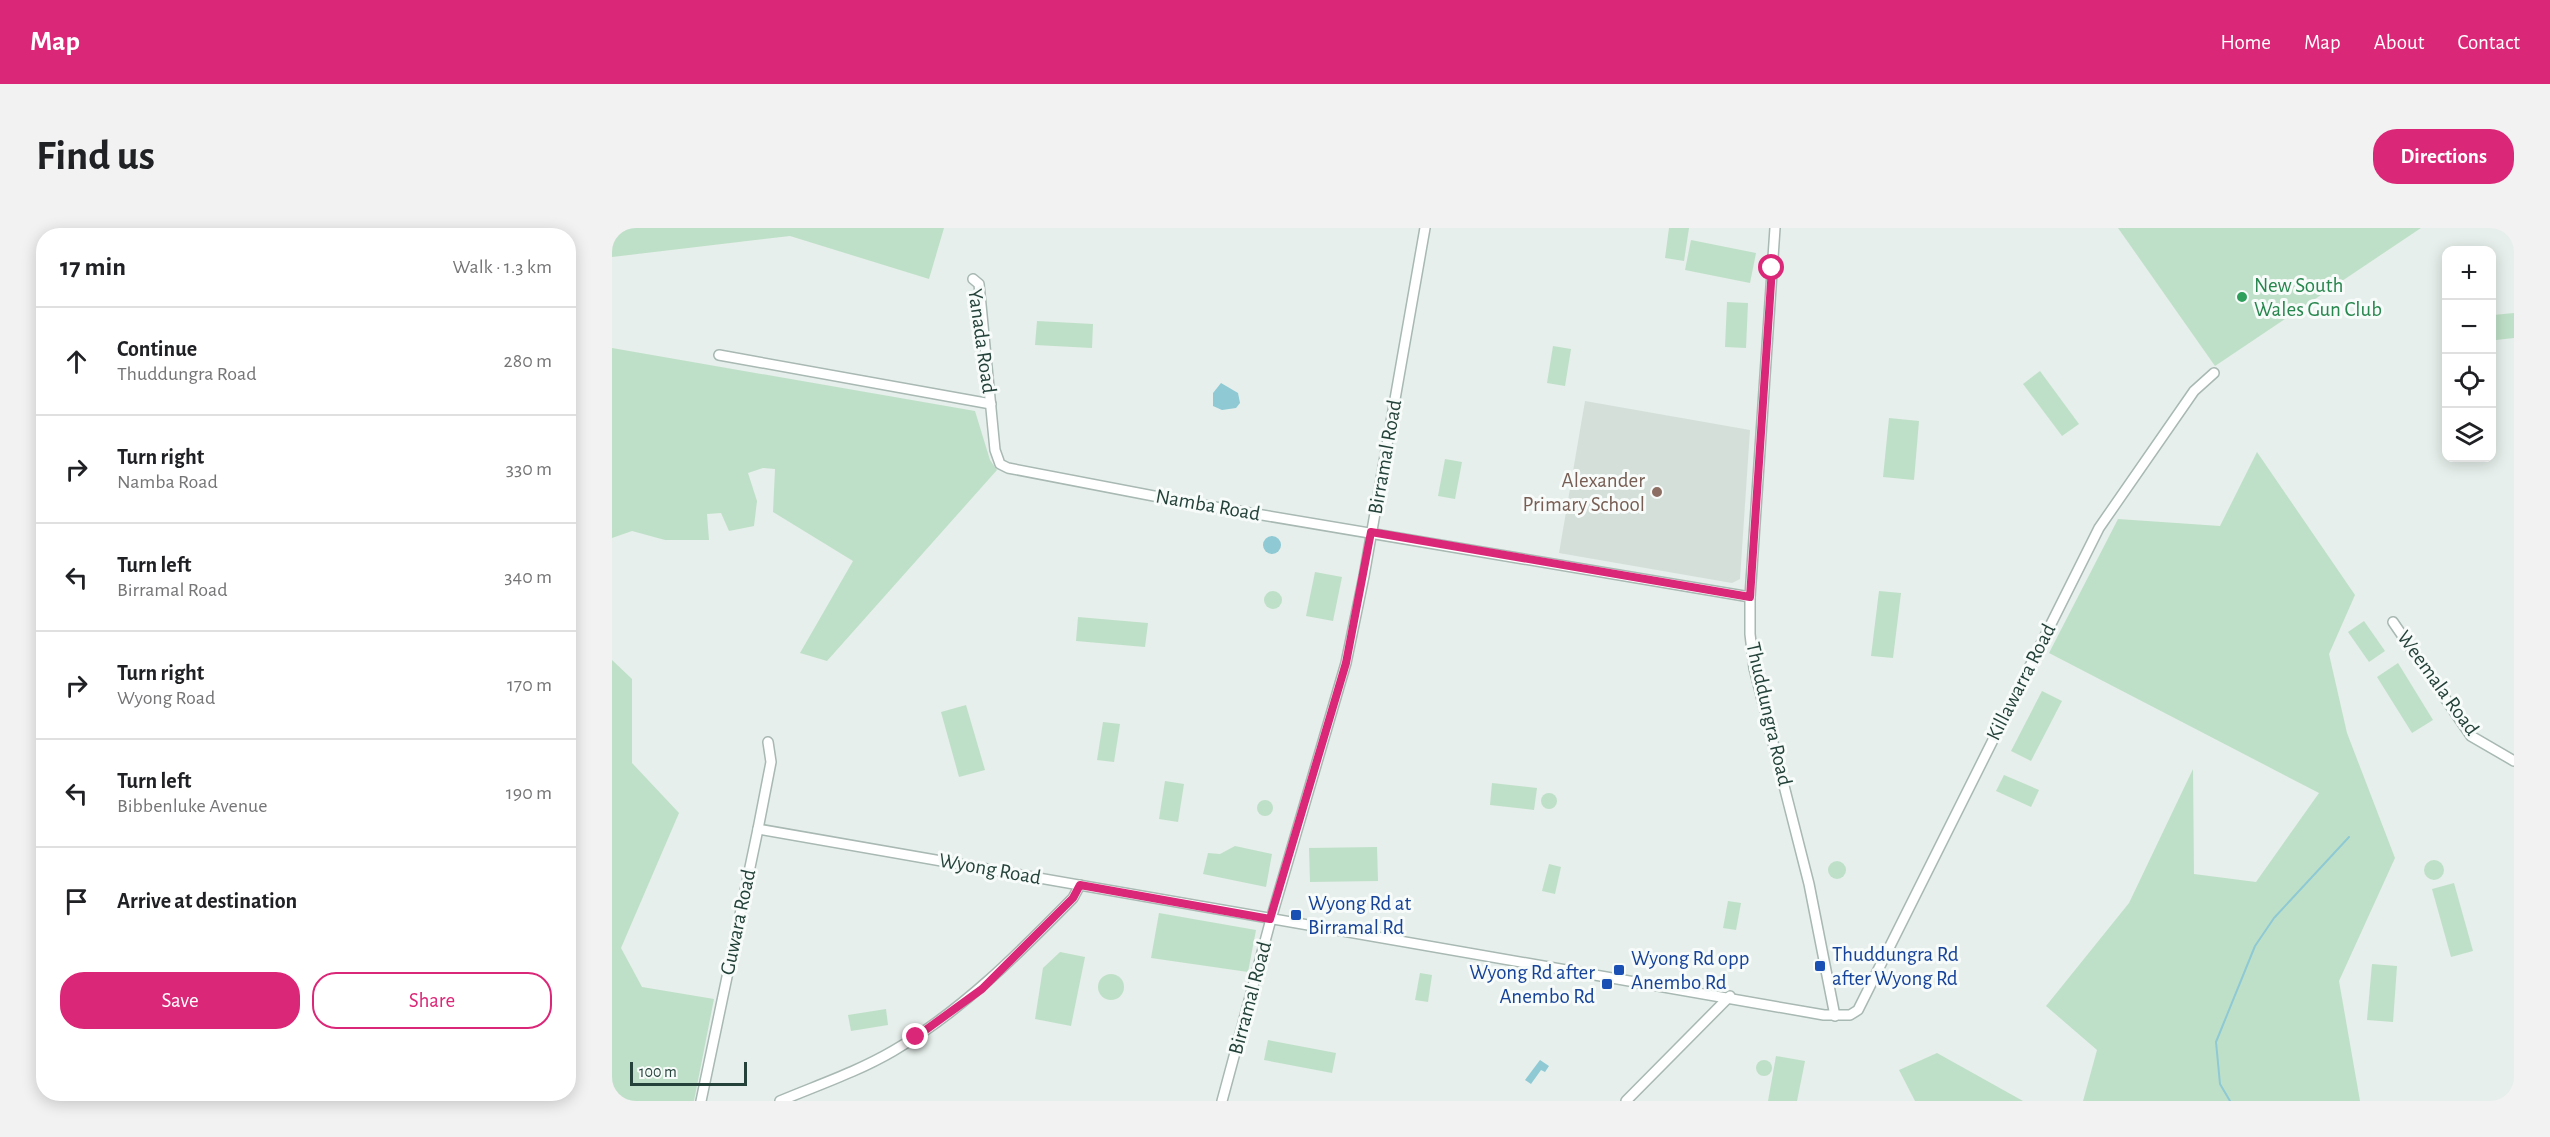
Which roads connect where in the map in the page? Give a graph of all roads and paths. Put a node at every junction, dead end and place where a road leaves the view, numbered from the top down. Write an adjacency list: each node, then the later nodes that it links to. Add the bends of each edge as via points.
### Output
1 (1425, 228): 7 (street, Birramal Road)
2 (1775, 228): 8 (street, Thuddungra Road)
3 (973, 279): 6 (street, Yanada Road, via 979,284)
4 (719, 355): 6 (street)
5 (2214, 373): 16 (street, Killawarra Road, via 2194,391 2099,528)
6 (991, 404): 7 (street, Namba Road, via 997,456 1000,464 1008,468)
7 (1371, 532): 8 (street, Namba Road); 14 (street, Birramal Road, via 1346,663)
8 (1750, 597): 17 (street, Thuddungra Road, via 1754,668 1809,884)
9 (2393, 622): 11 (street, Weemala Road, via 2471,736)
10 (768, 742): 12 (street, Guwara Road, via 771,762)
11 (2514, 761)
12 (758, 829): 13 (street, Wyong Road); 18 (street, Guwara Road)
13 (1080, 885): 14 (street, Wyong Road); 19 (street, via 1073,898 970,998 892,1052)
14 (1270, 919): 15 (street, Wyong Road); 20 (street, Birramal Road)
15 (1731, 996): 17 (street, Wyong Road); 21 (street)
16 (1858, 1010): 17 (street, Wyong Road)
17 (1835, 1016)
18 (700, 1101)
19 (780, 1101)
20 (1222, 1101)
21 (1626, 1101)

